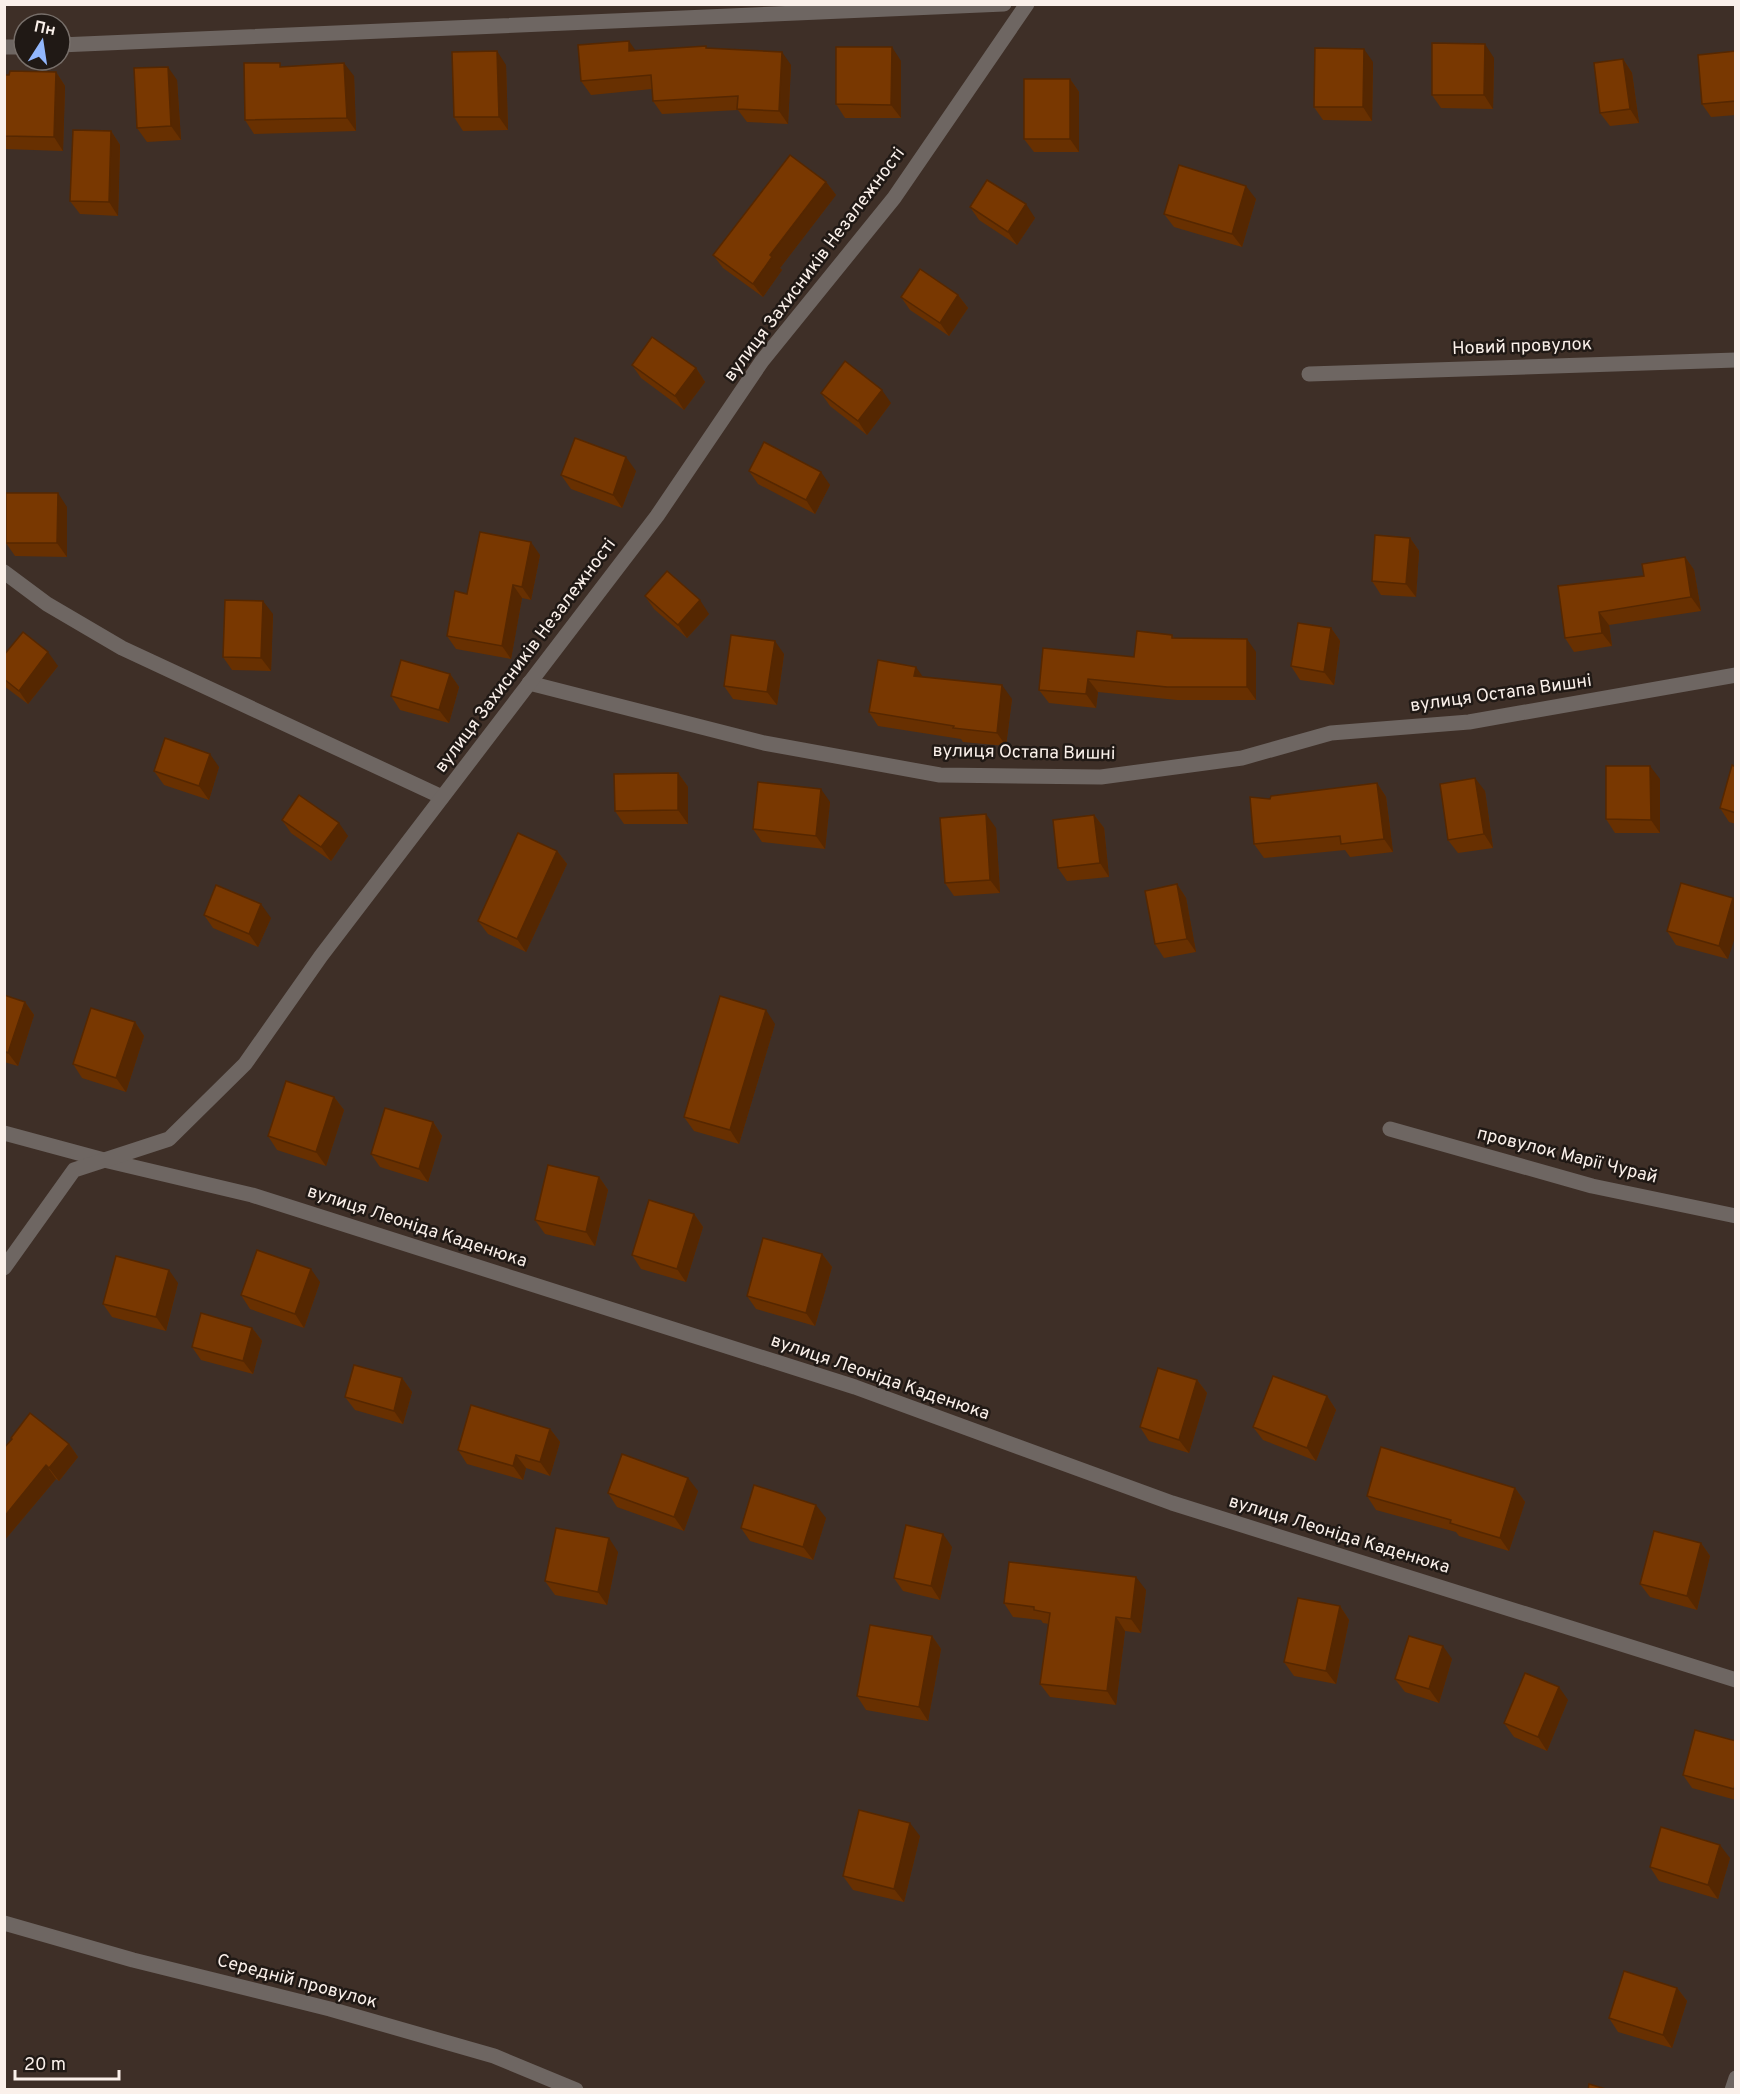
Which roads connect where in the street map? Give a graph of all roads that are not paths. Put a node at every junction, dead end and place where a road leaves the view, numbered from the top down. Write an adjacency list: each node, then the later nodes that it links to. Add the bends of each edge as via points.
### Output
1 (1004, 4): 3 (street)
2 (1028, 4): 8 (street, вулиця Захисників Незалежності, via 894,198 762,361 657,516)
3 (72, 44)
4 (1736, 360): 5 (street, Новий провулок)
5 (1309, 374)
6 (4, 572): 9 (street, via 47,604 123,648)
7 (1736, 675): 8 (street, вулиця Остапа Вишні, via 1469,722 1331,734 1242,758 1101,777 940,775 764,743)
8 (529, 683): 9 (street, вулиця Захисників Незалежності)
9 (442, 797): 12 (street, вулиця Захисників Незалежності, via 245,1064 169,1139)
10 (1390, 1129): 13 (street, провулок Марії Чурай, via 1592,1186)
11 (4, 1133): 12 (street, вулиця Леоніда Каденюка)
12 (104, 1160): 14 (street, вулиця Захисників Незалежності, via 74,1170); 15 (street, вулиця Леоніда Каденюка, via 252,1195 843,1383 1172,1503)
13 (1736, 1216)
14 (4, 1268)
15 (1736, 1680)
16 (4, 1923): 18 (street, Середній провулок, via 494,2056)
17 (1736, 2078): 19 (street)
18 (576, 2090)
19 (1732, 2090)

